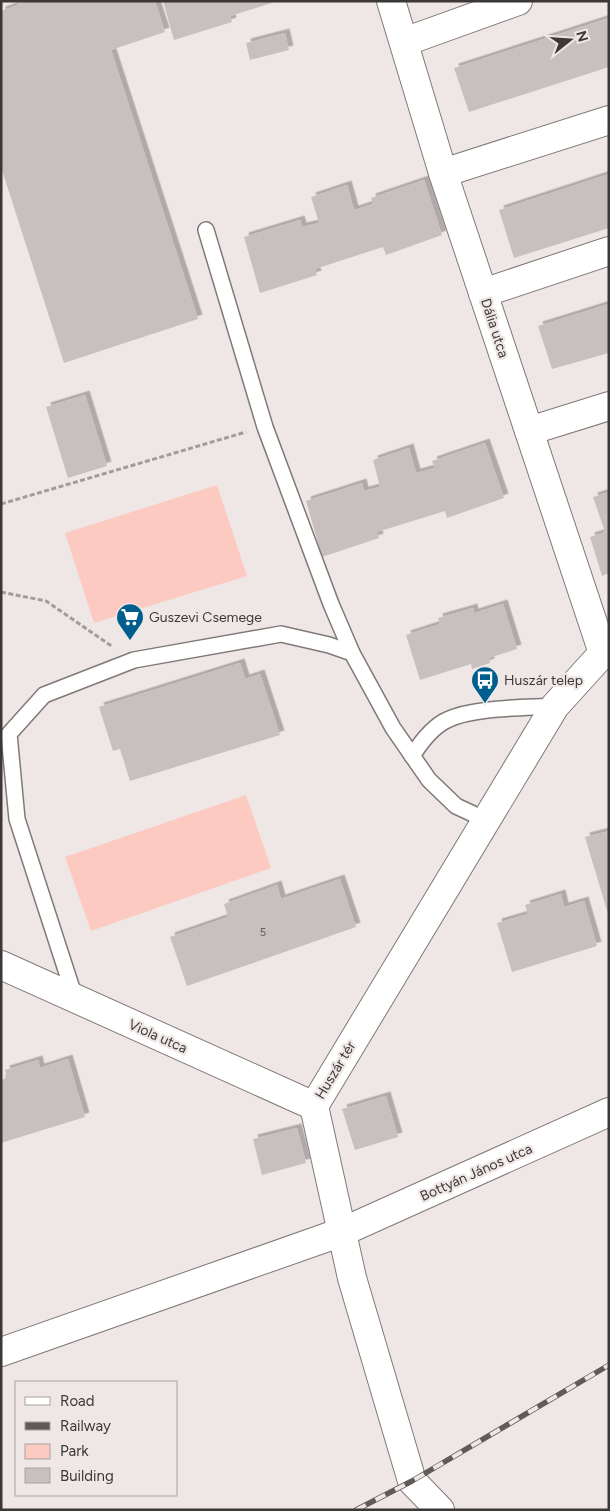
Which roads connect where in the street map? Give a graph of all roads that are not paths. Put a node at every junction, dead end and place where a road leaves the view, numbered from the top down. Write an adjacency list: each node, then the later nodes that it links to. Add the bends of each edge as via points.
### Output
1 (390, 1): 3 (street, Dália utca)
2 (518, 1): 3 (street)
3 (404, 42): 5 (street, Dália utca)
4 (609, 120): 5 (street)
5 (443, 173): 8 (street, Dália utca)
6 (206, 230): 12 (lane, via 266,427)
7 (609, 252): 8 (street)
8 (483, 293): 10 (street, Dália utca)
9 (609, 406): 10 (street)
10 (529, 431): 11 (street, Dália utca)
11 (606, 652): 13 (street, Huszár tér)
12 (352, 653): 14 (lane); 17 (lane, via 281,634 134,660 44,695 9,734 17,819)
13 (556, 706): 14 (lane, via 467,714 447,720 424,738); 15 (street, Huszár tér)
14 (412, 756): 15 (lane, via 429,780 456,806)
15 (486, 820): 18 (street, Huszár tér)
16 (1, 965): 17 (street, Viola utca)
17 (75, 998): 18 (street, Viola utca)
18 (314, 1106): 20 (street, Huszár tér)
19 (609, 1112): 20 (street, Bottyán János utca)
20 (342, 1232): 21 (street); 22 (street, Huszár tér, via 352,1278 412,1481)
21 (1, 1352)
22 (440, 1510)

